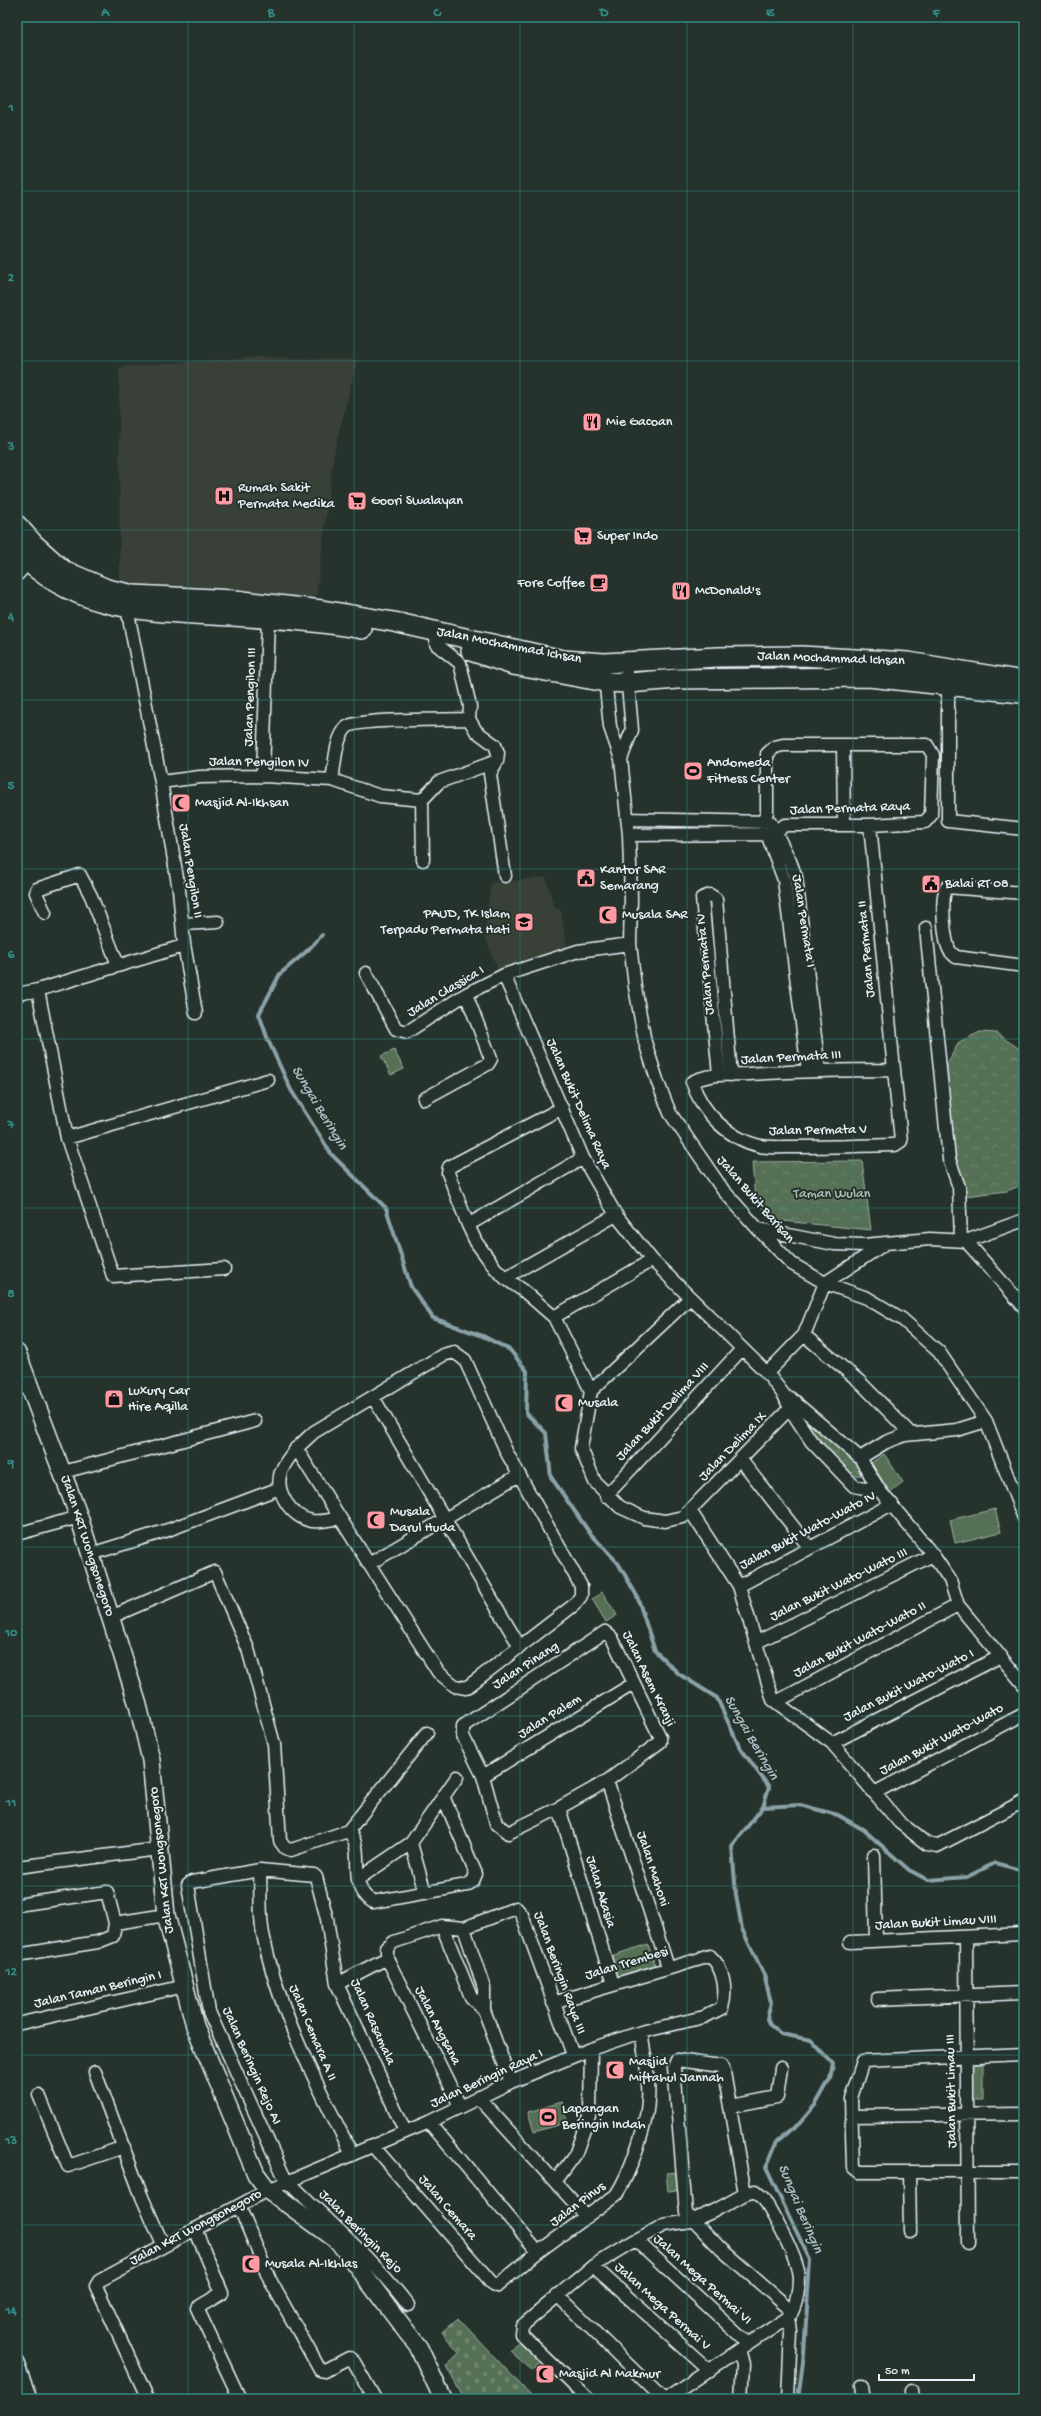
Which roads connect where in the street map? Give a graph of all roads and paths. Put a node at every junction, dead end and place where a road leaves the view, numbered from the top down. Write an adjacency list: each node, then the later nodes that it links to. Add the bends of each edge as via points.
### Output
1 (17, 525): 4 (main road, Jalan Mochammad Ichsan, via 63,570 107,589 134,595 234,600)
2 (21, 563): 3 (main road, Jalan Mochammad Ichsan, via 64,588 108,605)
3 (127, 608): 4 (main road, Jalan Mochammad Ichsan, via 142,611); 21 (street, Jalan Pengilon II)
4 (269, 611): 5 (main road, Jalan Mochammad Ichsan, via 387,620); 19 (street, Jalan Pengilon III)
5 (436, 637): 7 (main road, Jalan Mochammad Ichsan); 11 (main road, Jalan Mochammad Ichsan, via 512,665); 15 (street, via 460,663 470,706)
6 (908, 662): 8 (main road, Jalan Mochammad Ichsan, via 793,656 718,657); 9 (main road); 10 (main road, Jalan Mochammad Ichsan)
7 (604, 663): 8 (main road, Jalan Mochammad Ichsan); 11 (street, Jalan Bukit Barisan)
8 (626, 663): 12 (street, Jalan Bukit Barisan)
9 (908, 681): 12 (main road, Jalan Mochammad Ichsan, via 869,677 678,679); 13 (main road, Jalan Mochammad Ichsan)
10 (1024, 681)
11 (605, 682): 12 (main road, Jalan Mochammad Ichsan); 17 (street, Jalan Bukit Barisan, via 610,727)
12 (628, 683): 17 (street, Jalan Bukit Barisan, via 632,730)
13 (948, 686): 14 (main road, Jalan Mochammad Ichsan); 27 (street, via 948,820)
14 (1024, 694)
15 (469, 719): 18 (street, via 476,731 495,745); 20 (street, via 376,720 352,724 346,728 340,739)
16 (843, 746): 24 (street); 25 (street, Jalan Permata Raya, via 775,747 767,754 766,780); 26 (street, Jalan Permata Raya, via 927,745 933,755 930,818 925,822)
17 (621, 759): 23 (street, Jalan Bukit Barisan)
18 (498, 761): 22 (street, via 439,782); 30 (street, via 490,774)
19 (263, 776): 20 (street, Jalan Pengilon IV); 21 (street, Jalan Pengilon IV, via 200,777)
20 (332, 780): 22 (street, Jalan Pengilon IV, via 380,796)
21 (161, 782): 34 (street, Jalan Pengilon II)
22 (422, 800): 29 (street)
23 (627, 819): 25 (street, Jalan Permata Raya); 28 (street, Jalan Bukit Barisan)
24 (844, 824): 25 (street, Jalan Permata Raya); 26 (street, Jalan Permata Raya)
25 (771, 825): 28 (street, Jalan Permata Raya); 48 (street, Jalan Permata I, via 790,878)
26 (870, 825): 49 (street, Jalan Permata II)
27 (1024, 829)
28 (629, 836): 37 (street, Jalan Bukit Barisan)
29 (423, 860)
30 (505, 876)
31 (1024, 893): 39 (street, via 947,887 943,895 949,951 956,957)
32 (45, 913): 38 (street, via 37,889 80,875)
33 (218, 922): 34 (street)
34 (183, 924): 36 (street, Jalan Pengilon II)
35 (926, 928): 61 (street, via 949,1159 958,1187)
36 (184, 944): 38 (street, via 180,948); 47 (street, Jalan Pengilon II)
37 (630, 944): 41 (street, Jalan Classica I, via 578,951); 60 (street, Jalan Bukit Barisan, via 645,1042 670,1113 705,1166)
38 (118, 965): 44 (street)
39 (1024, 966)
40 (366, 973): 46 (street, Jalan Classica I, via 396,1028 401,1032 415,1029)
41 (504, 976): 46 (street, Jalan Classica I); 54 (street, Jalan Bukit Delima Raya)
42 (710, 984): 43 (street); 43 (street, Jalan Permata IV, via 702,898 710,895 716,899); 50 (street, Jalan Permata IV)
43 (723, 985): 50 (street, Jalan Permata IV)
44 (38, 990): 45 (street); 55 (street)
45 (17, 994)
46 (466, 994): 53 (street, via 491,1059 488,1064)
47 (196, 1013)
48 (814, 1070): 49 (street, Jalan Permata III); 50 (street, Jalan Permata III)
49 (893, 1070): 52 (street, Jalan Permata V, via 901,1141 895,1145 761,1146 738,1139 727,1132 712,1116 698,1098)
50 (725, 1075): 52 (street, Jalan Permata III, via 699,1078)
51 (268, 1080): 55 (street)
52 (692, 1082)
53 (424, 1099)
54 (562, 1108): 56 (street, Jalan Bukit Delima Raya); 59 (street, via 449,1167 450,1178)
55 (67, 1138): 64 (street, via 113,1276)
56 (583, 1158): 57 (street, Jalan Bukit Delima Raya); 59 (street)
57 (616, 1215): 63 (street, Jalan Bukit Delima Raya); 65 (street)
58 (1024, 1220): 61 (street)
59 (468, 1225): 65 (street, via 495,1268)
60 (758, 1229): 62 (street, via 834,1244); 66 (street, Jalan Bukit Barisan, via 792,1264)
61 (964, 1241): 62 (street, via 930,1239); 68 (street)
62 (884, 1244): 66 (street)
63 (652, 1260): 67 (street, Jalan Bukit Delima Raya); 69 (street)
64 (224, 1269)
65 (505, 1278): 69 (street)
66 (825, 1283): 70 (street); 78 (street, Jalan Bukit Barisan, via 867,1298 902,1319 939,1352)
67 (690, 1298): 71 (street, Jalan Bukit Delima Raya); 74 (street)
68 (1023, 1305)
69 (554, 1317): 74 (street)
70 (804, 1335): 73 (street); 79 (street, via 860,1381)
71 (742, 1349): 73 (street, Jalan Bukit Delima Raya); 87 (street, Jalan Bukit Delima VIII)
72 (17, 1353): 83 (street, Jalan KRT Wongsonegoro)
73 (767, 1373): 76 (street, Jalan Bukit Delima Raya)
74 (591, 1391): 87 (street, via 581,1448 595,1482)
75 (373, 1397): 80 (street, via 314,1432); 84 (street, via 443,1355 454,1352 465,1360); 93 (street)
76 (793, 1405): 81 (street); 82 (street, Jalan Delima IX); 86 (street, Jalan Bukit Delima Raya, via 811,1441 854,1486)
77 (255, 1421): 83 (street)
78 (986, 1421): 79 (street, via 957,1430); 92 (street, Jalan Bukit Barisan)
79 (910, 1433): 81 (street, via 886,1442)
80 (296, 1448): 85 (street, via 281,1473); 91 (street)
81 (860, 1458): 86 (street)
82 (741, 1460): 89 (street, Jalan Delima IX); 95 (street)
83 (63, 1472): 90 (street, Jalan KRT Wongsonegoro)
84 (518, 1475): 93 (street); 104 (street, via 581,1586 581,1596 574,1605)
85 (280, 1488): 91 (street, via 287,1505 298,1515 312,1521); 96 (street, via 168,1530)
86 (880, 1492): 88 (street)
87 (606, 1496): 89 (street, via 644,1518 675,1520)
88 (892, 1504): 95 (street, Jalan Bukit Wato-Wato IV); 97 (street)
89 (691, 1512): 99 (street)
90 (79, 1517): 94 (street); 96 (street, Jalan KRT Wongsonegoro)
91 (340, 1518): 98 (street)
92 (1024, 1518)
93 (444, 1519): 98 (street); 104 (street)
94 (17, 1534)
95 (809, 1547): 99 (street, Jalan Bukit Wato-Wato IV)
96 (91, 1554): 101 (street, Jalan KRT Wongsonegoro)
97 (933, 1555): 100 (street, via 950,1580); 103 (street, Jalan Bukit Wato-Wato III)
98 (370, 1564): 104 (street, via 438,1672 455,1686 466,1688)
99 (739, 1586): 103 (street)
100 (958, 1605): 105 (street); 108 (street, Jalan Bukit Wato-Wato II)
101 (111, 1617): 119 (street, via 216,1572 248,1649 274,1744 280,1841 285,1848 291,1850); 121 (street, Jalan KRT Wongsonegoro, via 138,1705 151,1760)
102 (605, 1632): 106 (street, Jalan Asem Kranji, via 612,1638); 112 (street, Jalan Pinang, via 463,1726 463,1736)
103 (757, 1642): 108 (street, via 771,1695)
104 (520, 1647)
105 (1000, 1656): 107 (street); 111 (street, Jalan Bukit Wato-Wato I)
106 (632, 1684): 112 (street, Jalan Palem); 114 (street, Jalan Asem Kranji, via 660,1737 660,1742)
107 (1024, 1685)
108 (776, 1702): 111 (street, Jalan Bukit Wato-Wato)
109 (1024, 1714): 115 (street, Jalan Bukit Wato-Wato)
110 (427, 1733): 119 (street)
111 (832, 1743): 115 (street, Jalan Bukit Wato-Wato)
112 (482, 1776): 118 (street, via 496,1823 508,1832)
113 (456, 1777): 116 (street)
114 (607, 1781): 118 (street); 138 (street, Jalan Mahoni)
115 (874, 1793): 117 (street, Jalan Bukit Wato-Wato, via 899,1822 933,1846 938,1846)
116 (443, 1796): 120 (street); 126 (street, via 476,1874 474,1881 467,1885)
117 (1024, 1801)
118 (558, 1808): 140 (street, Jalan Akasia)
119 (348, 1831): 125 (street, via 353,1837 356,1850)
120 (411, 1843): 125 (street); 126 (street)
121 (159, 1849): 123 (street); 128 (street, Jalan KRT Wongsonegoro)
122 (874, 1855): 134 (street)
123 (17, 1867)
124 (260, 1870): 139 (street, Jalan Rasamala, via 314,1875 327,1919); 168 (street, Jalan Cemara A II, via 263,1932 280,2001 299,2048); 173 (street, Jalan Beringin Rejo AI, via 192,1882 188,1885 209,2012)
125 (358, 1879): 126 (street, via 361,1893 373,1902)
126 (424, 1893)
127 (17, 1905): 129 (street, via 107,1892)
128 (166, 1915): 129 (street); 141 (street, Jalan KRT Wongsonegoro)
129 (115, 1923): 136 (street, via 113,1936 98,1942)
130 (442, 1926): 131 (street); 137 (street, via 394,1942 388,1948); 147 (street, via 471,1997)
131 (464, 1928): 145 (street, Jalan Beringin Raya III, via 516,1908 522,1915); 147 (street, via 484,1988)
132 (1024, 1934): 133 (street, Jalan Bukit Limau VIII)
133 (966, 1938): 134 (street, Jalan Bukit Limau VIII); 143 (street, Jalan Bukit Limau III)
134 (876, 1941): 135 (street, Jalan Bukit Limau VIII)
135 (850, 1942)
136 (17, 1954)
137 (387, 1958): 139 (street); 159 (street, Jalan Angsana)
138 (668, 1967): 140 (street, Jalan Trembesi); 146 (street, Jalan Trembesi, via 710,1956 722,1976 725,1990)
139 (337, 1984): 165 (street, Jalan Rasamala)
140 (613, 1984): 145 (street, Jalan Trembesi)
141 (185, 1986): 148 (street, Jalan Taman Beringin I); 174 (street, Jalan KRT Wongsonegoro, via 195,2026 207,2058 256,2174)
142 (1024, 1993): 143 (street)
143 (966, 1996): 144 (street); 153 (street, Jalan Bukit Limau III)
144 (877, 1999)
145 (553, 2003): 152 (street, Jalan Beringin Raya III)
146 (722, 2008): 149 (street, Jalan Beringin Raya I, via 704,2017 674,2026)
147 (484, 2010): 156 (street)
148 (17, 2024)
149 (641, 2032): 150 (street, Jalan Beringin Raya I); 177 (street, Jalan Pinus, via 649,2099 643,2129 622,2187 616,2196)
150 (591, 2049): 152 (street, Jalan Beringin Raya I); 172 (street, Jalan Beringin Raya III, via 590,2113 575,2154)
151 (1024, 2054): 153 (street)
152 (573, 2055): 156 (street, Jalan Beringin Raya I)
153 (965, 2058): 161 (street, Jalan Bukit Limau III); 163 (street, via 863,2061 851,2098)
154 (781, 2068): 160 (street, via 777,2097)
155 (95, 2072): 167 (street)
156 (512, 2082): 158 (street, Jalan Beringin Raya I)
157 (39, 2095): 167 (street, via 68,2166)
158 (478, 2097): 159 (street, Jalan Beringin Raya I); 172 (street)
159 (460, 2106): 164 (street, Jalan Beringin Raya I)
160 (731, 2106): 175 (street); 178 (street, via 726,2076 721,2066 677,2060 674,2067 682,2172 686,2213)
161 (968, 2114): 162 (street); 163 (street); 171 (street, Jalan Bukit Limau III)
162 (1024, 2114)
163 (852, 2116): 170 (street, via 854,2167 859,2172)
164 (429, 2122): 165 (street, Jalan Beringin Raya I); 184 (street)
165 (405, 2131): 166 (street, Jalan Beringin Raya I)
166 (373, 2146): 168 (street, Jalan Beringin Raya I); 186 (street, Jalan Cemara, via 492,2283 497,2286)
167 (124, 2147): 183 (street)
168 (352, 2154): 173 (street, Jalan Beringin Raya I)
169 (1024, 2172): 171 (street)
170 (909, 2173): 171 (street); 180 (street)
171 (967, 2174): 182 (street, Jalan Bukit Limau III)
172 (555, 2182): 177 (street)
173 (288, 2183): 174 (street, Jalan Beringin Raya I); 188 (street, Jalan Beringin Rejo, via 346,2234 389,2280)
174 (268, 2190): 176 (street, Jalan KRT Wongsonegoro); 198 (street, via 338,2241 419,2348)
175 (745, 2194): 178 (street); 189 (street, via 755,2191 760,2193 795,2262 799,2280)
176 (239, 2206): 179 (street, Jalan KRT Wongsonegoro); 197 (street, via 270,2280 320,2370 324,2371 349,2358 354,2362)
177 (587, 2217): 184 (street, Jalan Pinus)
178 (691, 2220): 181 (street, via 664,2225); 189 (street)
179 (194, 2229): 183 (street, Jalan KRT Wongsonegoro); 196 (street, via 222,2293 198,2308)
180 (910, 2232)
181 (636, 2240): 185 (street); 190 (street, Jalan Mega Permai VI)
182 (968, 2243)
183 (163, 2245): 195 (street, Jalan KRT Wongsonegoro, via 99,2281 96,2286)
184 (538, 2252): 186 (street, Jalan Pinus)
185 (593, 2266): 187 (street); 192 (street, Jalan Mega Permai V)
186 (500, 2284)
187 (557, 2295): 199 (street, via 522,2326 521,2334); 200 (street)
188 (408, 2305)
189 (791, 2314): 190 (street); 203 (street)
190 (744, 2346): 192 (street); 202 (street)
191 (17, 2362): 194 (street)
192 (710, 2370): 201 (street)
193 (861, 2386): 204 (street)
194 (31, 2399)
195 (148, 2399)
196 (240, 2399)
197 (375, 2399)
198 (443, 2399)
199 (588, 2399)
200 (662, 2399)
201 (666, 2399)
202 (741, 2399)
203 (788, 2399)
204 (863, 2399)

